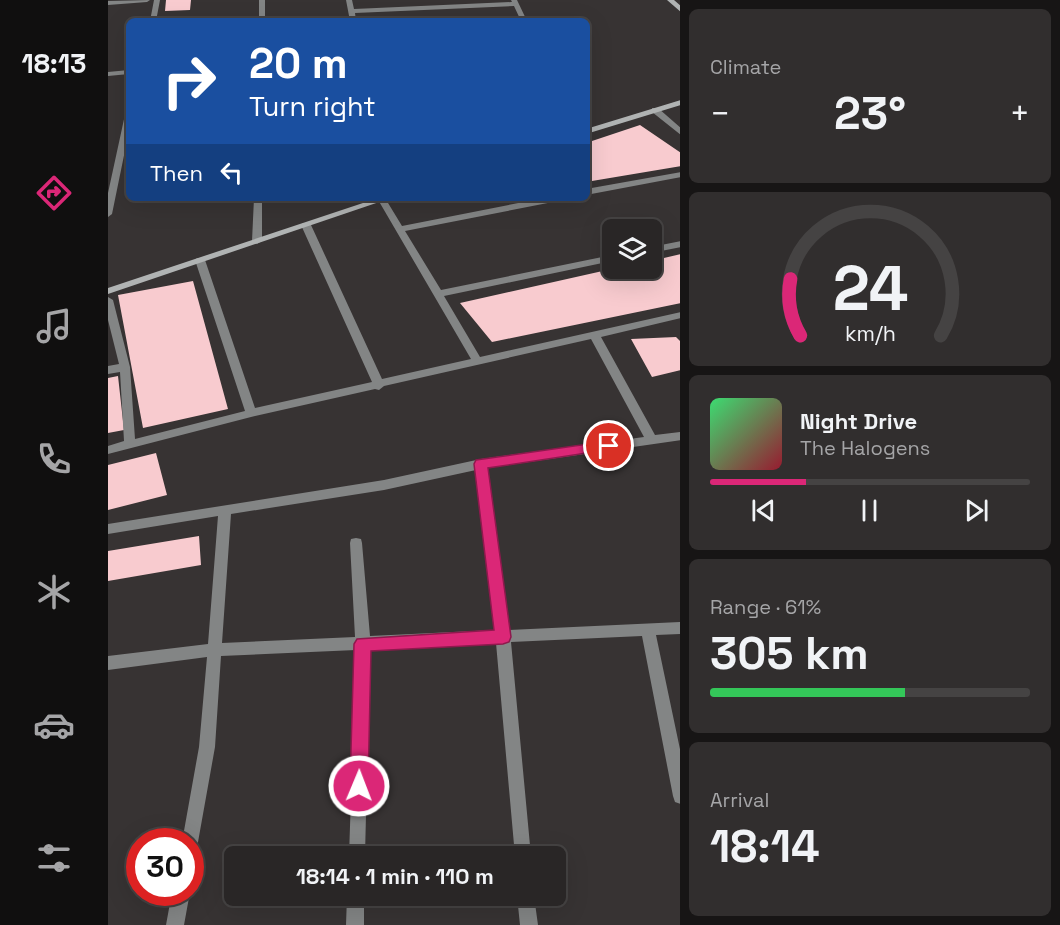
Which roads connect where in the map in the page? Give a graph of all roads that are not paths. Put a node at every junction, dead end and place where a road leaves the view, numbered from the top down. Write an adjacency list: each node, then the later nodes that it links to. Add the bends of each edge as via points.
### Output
1 (147, 0): 6 (street)
2 (157, 0): 8 (street)
3 (262, 0): 9 (street)
4 (350, 0): 7 (street)
5 (515, 2): 7 (street); 11 (street)
6 (108, 3)
7 (351, 11): 10 (street)
8 (154, 18)
9 (262, 18)
10 (352, 18)
11 (523, 18)
12 (126, 72): 13 (street)
13 (108, 74)
14 (680, 102): 15 (street)
15 (655, 110): 17 (street); 18 (street)
16 (126, 126): 19 (street)
17 (590, 131)
18 (680, 132)
19 (120, 155): 20 (street); 27 (street)
20 (108, 156)
21 (680, 174): 22 (street)
22 (590, 191)
23 (258, 201): 30 (street)
24 (377, 201): 28 (street)
25 (384, 201): 29 (street)
26 (543, 201): 29 (street)
27 (108, 214)
28 (306, 225): 30 (street); 43 (street)
29 (399, 229): 36 (street)
30 (257, 241): 33 (street)
31 (680, 244): 32 (street)
32 (662, 248)
33 (201, 260): 35 (street); 44 (street)
34 (602, 260): 36 (street)
35 (108, 291)
36 (438, 294): 40 (street)
37 (108, 300): 41 (street)
38 (680, 315): 39 (street)
39 (594, 334): 40 (street); 46 (street)
40 (478, 362): 43 (street)
41 (125, 367): 42 (street); 47 (street)
42 (108, 370)
43 (379, 386): 44 (street)
44 (251, 413): 47 (street)
45 (680, 436): 46 (street)
46 (651, 440): 49 (street)
47 (130, 444): 48 (street)
48 (108, 450)
49 (481, 464): 50 (street, via 384,485); 55 (street)
50 (225, 511): 51 (street); 57 (street)
51 (108, 529)
52 (356, 543): 56 (street)
53 (680, 628): 54 (street)
54 (648, 630): 55 (street); 59 (street)
55 (503, 637): 56 (street); 62 (street)
56 (363, 644): 57 (street); 61 (street)
57 (215, 650): 58 (street); 60 (street, via 207,747)
58 (108, 663)
59 (680, 791)
60 (193, 828)
61 (357, 846)
62 (522, 846)
63 (178, 906): 66 (street)
64 (356, 906): 67 (street)
65 (527, 906): 68 (street)
66 (175, 925)
67 (355, 925)
68 (529, 925)

